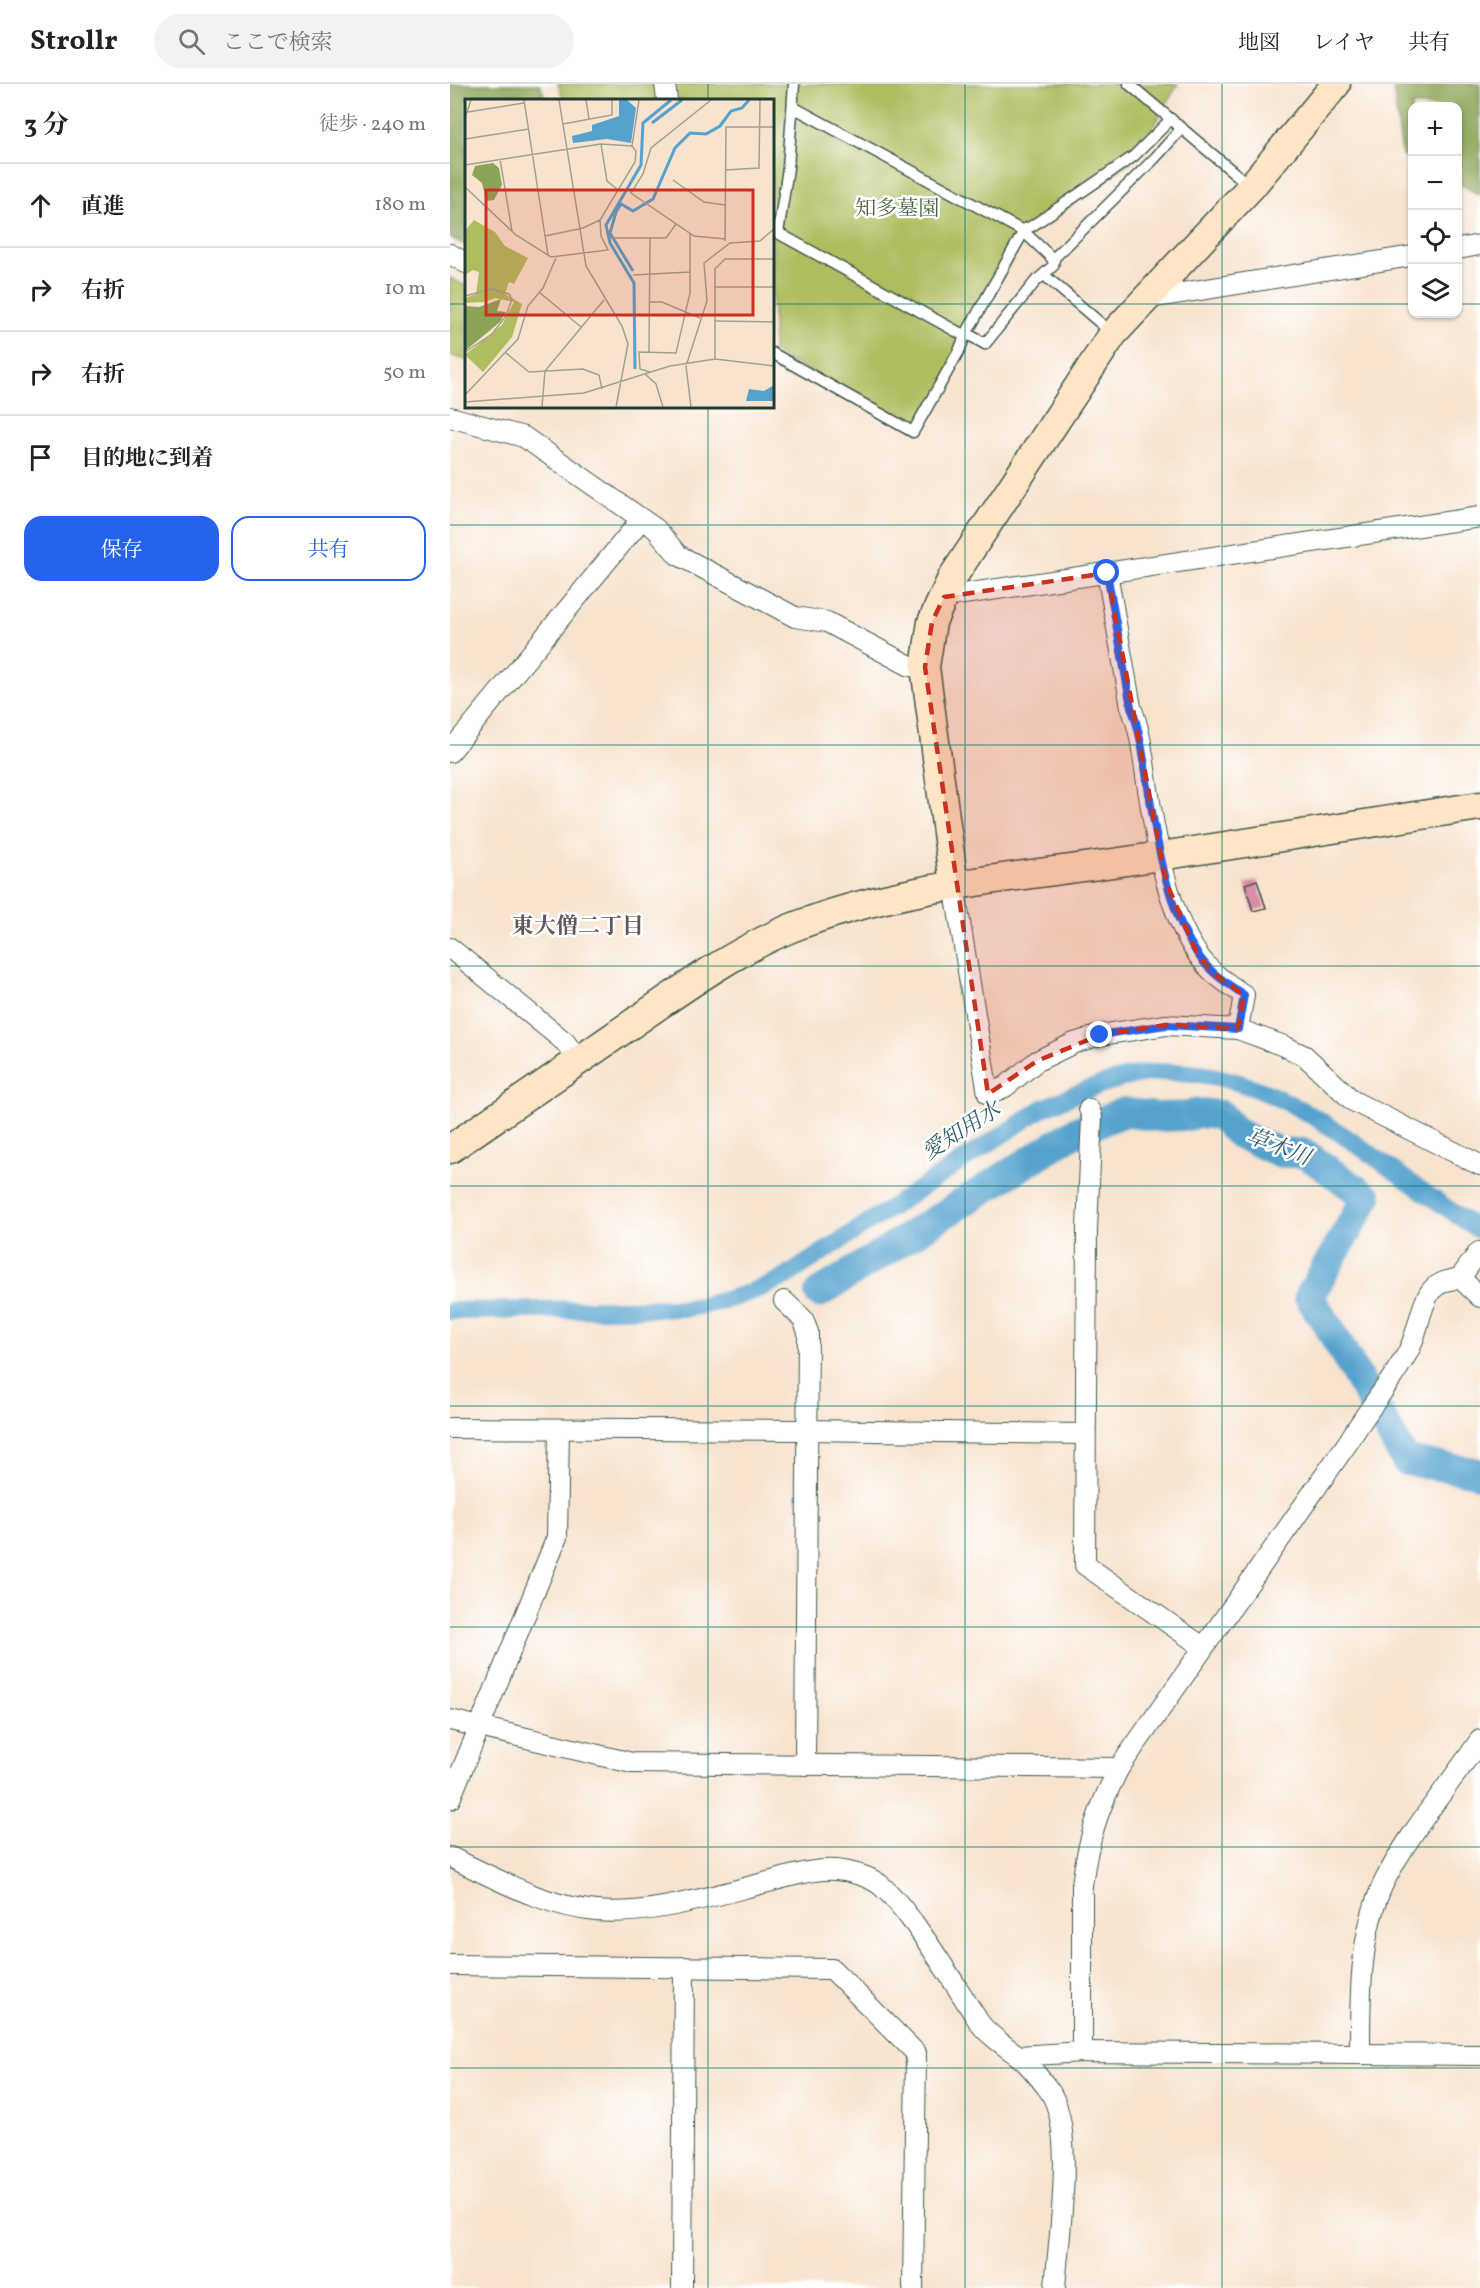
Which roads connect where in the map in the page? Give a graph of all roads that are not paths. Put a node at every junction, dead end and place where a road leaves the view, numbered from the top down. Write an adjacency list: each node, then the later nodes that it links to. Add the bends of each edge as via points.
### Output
1 (665, 84): 5 (street)
2 (794, 84): 6 (lane)
3 (1129, 84): 7 (lane)
4 (1336, 84): 9 (street)
5 (667, 99)
6 (793, 107): 10 (lane, via 788,168); 11 (lane)
7 (1171, 119): 8 (lane); 11 (lane, via 1134,156)
8 (1182, 128): 9 (lane); 16 (lane)
9 (1251, 187): 19 (street)
10 (775, 228): 21 (lane)
11 (1023, 231): 16 (lane); 21 (lane)
12 (1480, 245): 13 (street)
13 (1462, 248)
14 (450, 254): 17 (street)
15 (1408, 257): 19 (street)
16 (1054, 260): 18 (lane)
17 (465, 262)
18 (1044, 275): 20 (lane); 21 (lane, via 985,344)
19 (1144, 299): 20 (street)
20 (1113, 334): 27 (street, via 962,562)
21 (965, 335): 22 (lane, via 914,432)
22 (774, 354)
23 (450, 417): 25 (street, via 524,436)
24 (1480, 517): 26 (street)
25 (640, 521): 28 (street, via 656,530 678,555 795,617 827,622 909,666); 29 (street)
26 (1107, 573): 27 (street); 31 (street, via 1131,707 1139,727)
27 (944, 597): 28 (street, via 932,622)
28 (925, 667): 32 (street)
29 (450, 752)
30 (1480, 806): 31 (street)
31 (1160, 856): 32 (street); 34 (street, via 1166,882 1197,952 1213,973 1244,995)
32 (954, 885): 34 (street, via 988,1094 1005,1087 1037,1061 1100,1035 1166,1025); 35 (street, via 866,904 788,929 745,950 678,992)
33 (450, 948): 35 (street, via 565,1042)
34 (1238, 1029): 38 (street, via 1305,1056 1353,1101)
35 (579, 1061): 37 (street)
36 (1089, 1109): 46 (street, via 1092,1117)
37 (450, 1149)
38 (1480, 1165)
39 (1479, 1252): 40 (street)
40 (1460, 1278): 41 (street); 47 (street, via 1430,1292 1409,1350 1387,1387)
41 (1480, 1297)
42 (784, 1301): 45 (street, via 803,1319 808,1332)
43 (450, 1428): 44 (street)
44 (559, 1430): 45 (street); 49 (street, via 557,1537)
45 (806, 1430): 46 (street); 51 (street)
46 (1085, 1434): 47 (street, via 1085,1565)
47 (1203, 1647): 52 (street)
48 (450, 1720): 49 (street)
49 (481, 1726): 51 (street, via 632,1764); 53 (street)
50 (1480, 1740): 58 (street, via 1383,1884 1362,1964)
51 (805, 1765): 52 (street)
52 (1119, 1768): 57 (street, via 1097,1813 1085,1861)
53 (450, 1799)
54 (450, 1857): 60 (street, via 530,1895 597,1911 637,1910 685,1902 810,1872 834,1870 855,1874 879,1884 900,1906 941,1960 981,2025)
55 (450, 1965): 56 (street)
56 (684, 1967): 61 (street); 62 (street, via 832,1969 916,2053)
57 (1082, 2052): 58 (street); 60 (street)
58 (1360, 2054): 59 (street)
59 (1480, 2055)
60 (1019, 2056): 63 (street, via 1050,2091 1063,2138)
61 (682, 2288)
62 (913, 2288)
63 (1055, 2288)

